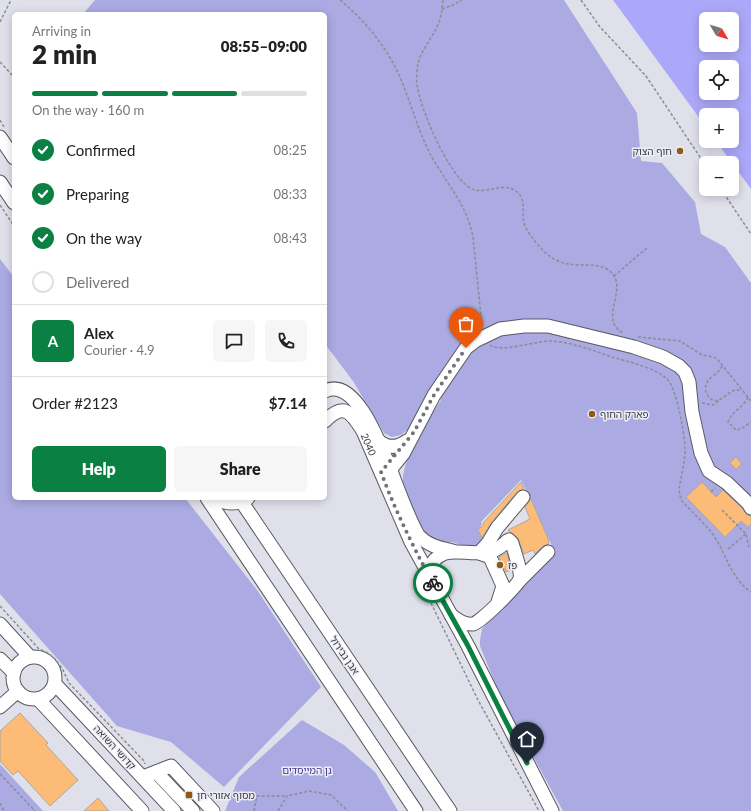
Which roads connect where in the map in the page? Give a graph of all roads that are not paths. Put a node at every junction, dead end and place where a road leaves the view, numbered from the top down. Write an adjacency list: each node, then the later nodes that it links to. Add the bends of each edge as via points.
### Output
1 (0, 137): 2 (street)
2 (12, 155)
3 (0, 182): 4 (street)
4 (12, 200)
5 (327, 391): 8 (street, 2040, via 337,389 352,399 363,412)
6 (327, 420): 9 (street, 2040, via 341,410 350,414)
7 (410, 436): 8 (street, via 395,447 386,446); 9 (street); 15 (street, via 466,348 500,329 548,326 634,347 663,357 679,366 689,382 692,412 701,452 709,471 723,479)
8 (378, 440): 9 (street, 2040)
9 (386, 468): 16 (street, 2040, via 418,536 431,545); 19 (street, 2040, via 392,499)
10 (523, 497): 18 (street)
11 (208, 500): 36 (street)
12 (219, 500): 13 (street, via 235,504)
13 (241, 500)
14 (244, 500): 37 (street, אבן גבירול)
15 (750, 504)
16 (453, 551): 18 (street); 19 (street, via 435,559)
17 (548, 552): 20 (street)
18 (479, 553): 20 (street, via 499,548 510,541 520,574); 21 (street, via 490,557 503,586)
19 (427, 572): 22 (street, 2040)
20 (519, 581): 21 (street)
21 (498, 604): 22 (street, via 472,624 458,620)
22 (449, 612): 38 (street, 2040)
23 (0, 624): 24 (street)
24 (30, 657): 26 (street, via 19,663); 27 (street, via 38,656 50,663 56,676)
25 (0, 659): 26 (street)
26 (14, 673): 28 (street)
27 (55, 684): 29 (street, via 49,694); 31 (street, קדושי השואה)
28 (18, 691): 29 (street, via 27,698); 30 (street)
29 (38, 698): 32 (street)
30 (0, 707)
31 (150, 774): 33 (street, קדושי השואה); 34 (street); 35 (street, via 171,766)
32 (142, 811)
33 (174, 811)
34 (193, 811)
35 (213, 811)
36 (416, 811)
37 (450, 811)
38 (552, 811)

